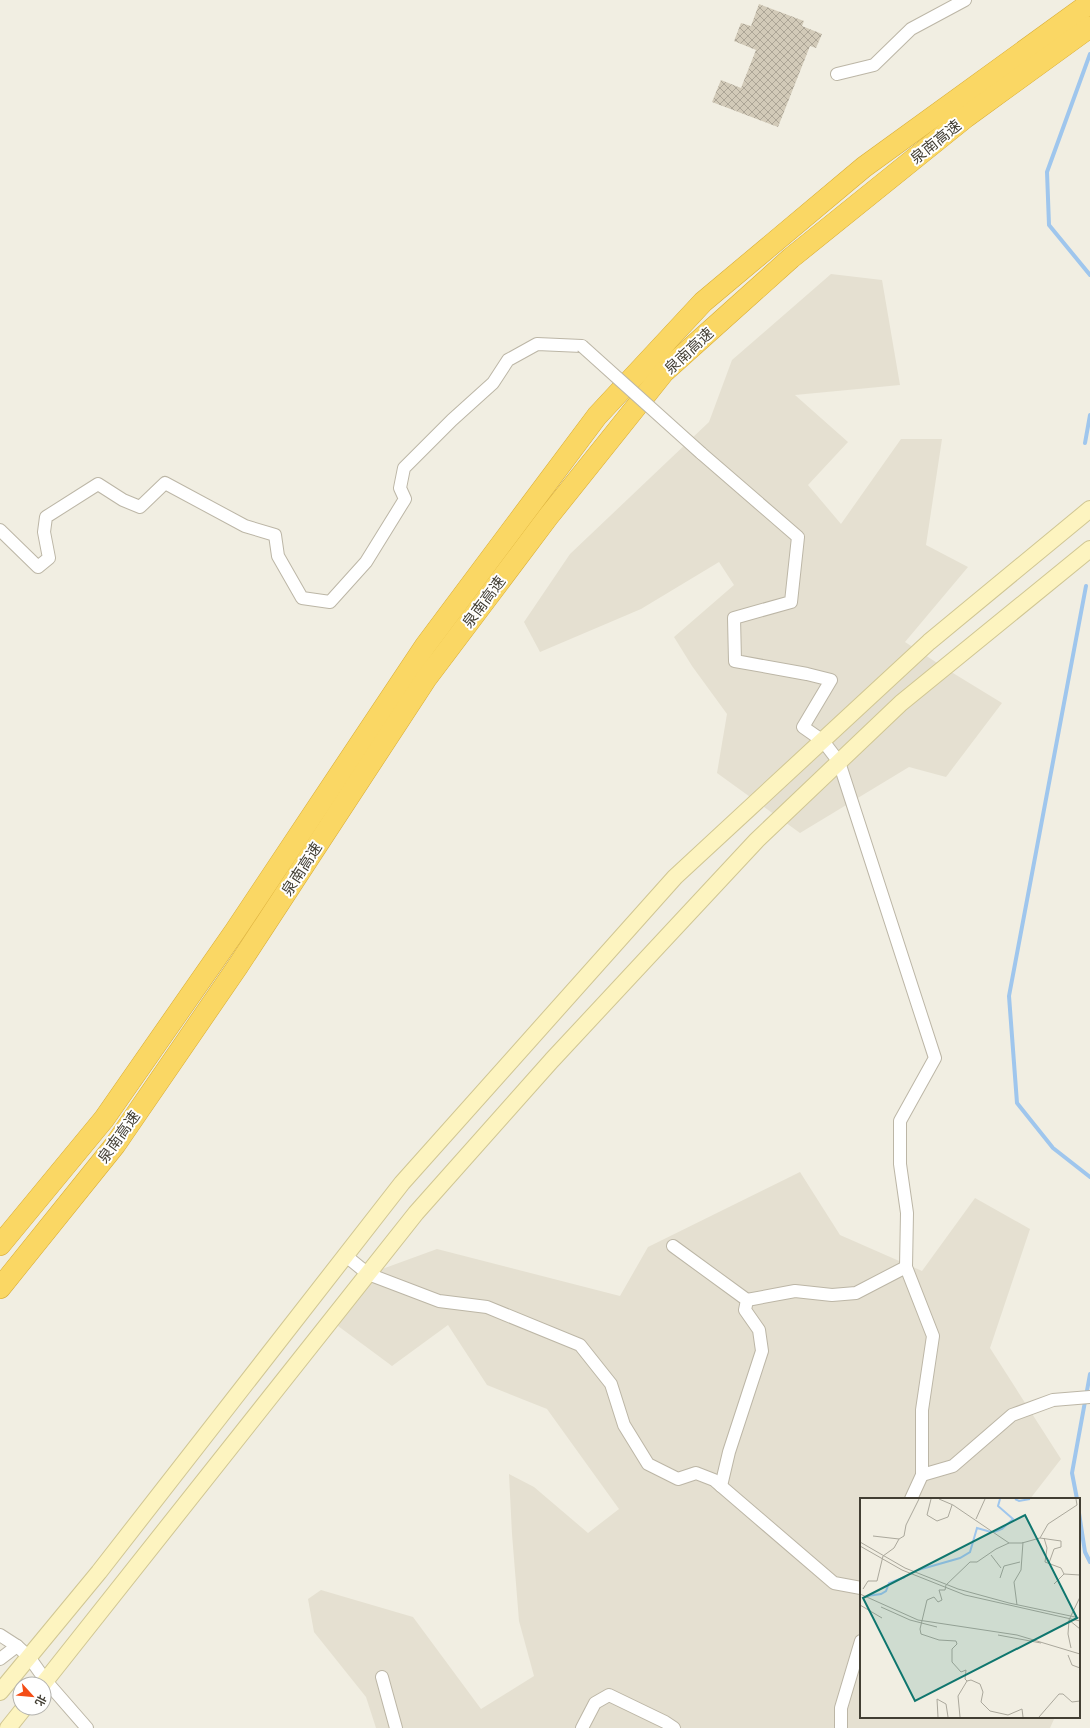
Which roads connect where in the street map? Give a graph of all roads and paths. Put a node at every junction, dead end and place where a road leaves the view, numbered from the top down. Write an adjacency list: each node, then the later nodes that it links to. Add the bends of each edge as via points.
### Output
1 (965, 0): 4 (street, via 911,29 874,65)
2 (1090, 3): 10 (highway, 泉南高速, via 864,167 703,302 597,416 425,646 235,931 104,1119)
3 (1090, 27): 15 (highway, 泉南高速, via 966,117 803,249 664,372 548,517 426,679 238,966 115,1145)
4 (837, 74)
5 (1090, 509): 8 (main road, via 929,642)
6 (0, 530): 8 (street, bridge, via 38,567 49,558 44,532 46,516 98,484 123,500 140,507 165,483 245,526 274,535 278,556 302,598 330,602 366,562 405,499 400,488 404,468 493,383 508,360 537,344 582,346 798,538 791,602 734,618 735,661 831,680 803,727)
7 (1090, 549): 9 (main road, via 901,703)
8 (823, 742): 9 (street); 12 (main road, via 675,877 402,1183)
9 (839, 762): 13 (street, via 935,1058 900,1121 900,1164 907,1213); 14 (main road, via 757,840 552,1060 416,1214)
10 (0, 1245)
11 (673, 1246): 16 (street)
12 (346, 1256): 14 (street); 25 (main road)
13 (906, 1267): 16 (street, via 856,1293 832,1295 795,1291); 18 (street, via 933,1336 922,1410)
14 (368, 1274): 19 (street, via 439,1301 487,1307 580,1346 611,1384 624,1425 648,1464 678,1479 696,1473 714,1480); 28 (main road)
15 (0, 1288)
16 (747, 1300): 19 (street, via 745,1310 759,1330 762,1351 728,1452)
17 (1090, 1397): 18 (street, via 1053,1400 1012,1415 953,1466)
18 (922, 1475): 20 (street)
19 (721, 1486): 21 (street, via 834,1583)
20 (911, 1498)
21 (860, 1588)
22 (0, 1634): 24 (street)
23 (860, 1644): 38 (street, via 841,1708)
24 (17, 1646): 25 (street); 26 (street)
25 (29, 1657): 27 (street); 31 (main road)
26 (0, 1659)
27 (40, 1676)
28 (49, 1676)
29 (382, 1677): 35 (street)
30 (52, 1691): 34 (street)
31 (0, 1692)
32 (18, 1716): 33 (main road)
33 (8, 1728)
34 (87, 1728)
35 (396, 1728)
36 (583, 1728): 37 (street, via 595,1702 609,1694)
37 (674, 1728)
38 (841, 1728)

